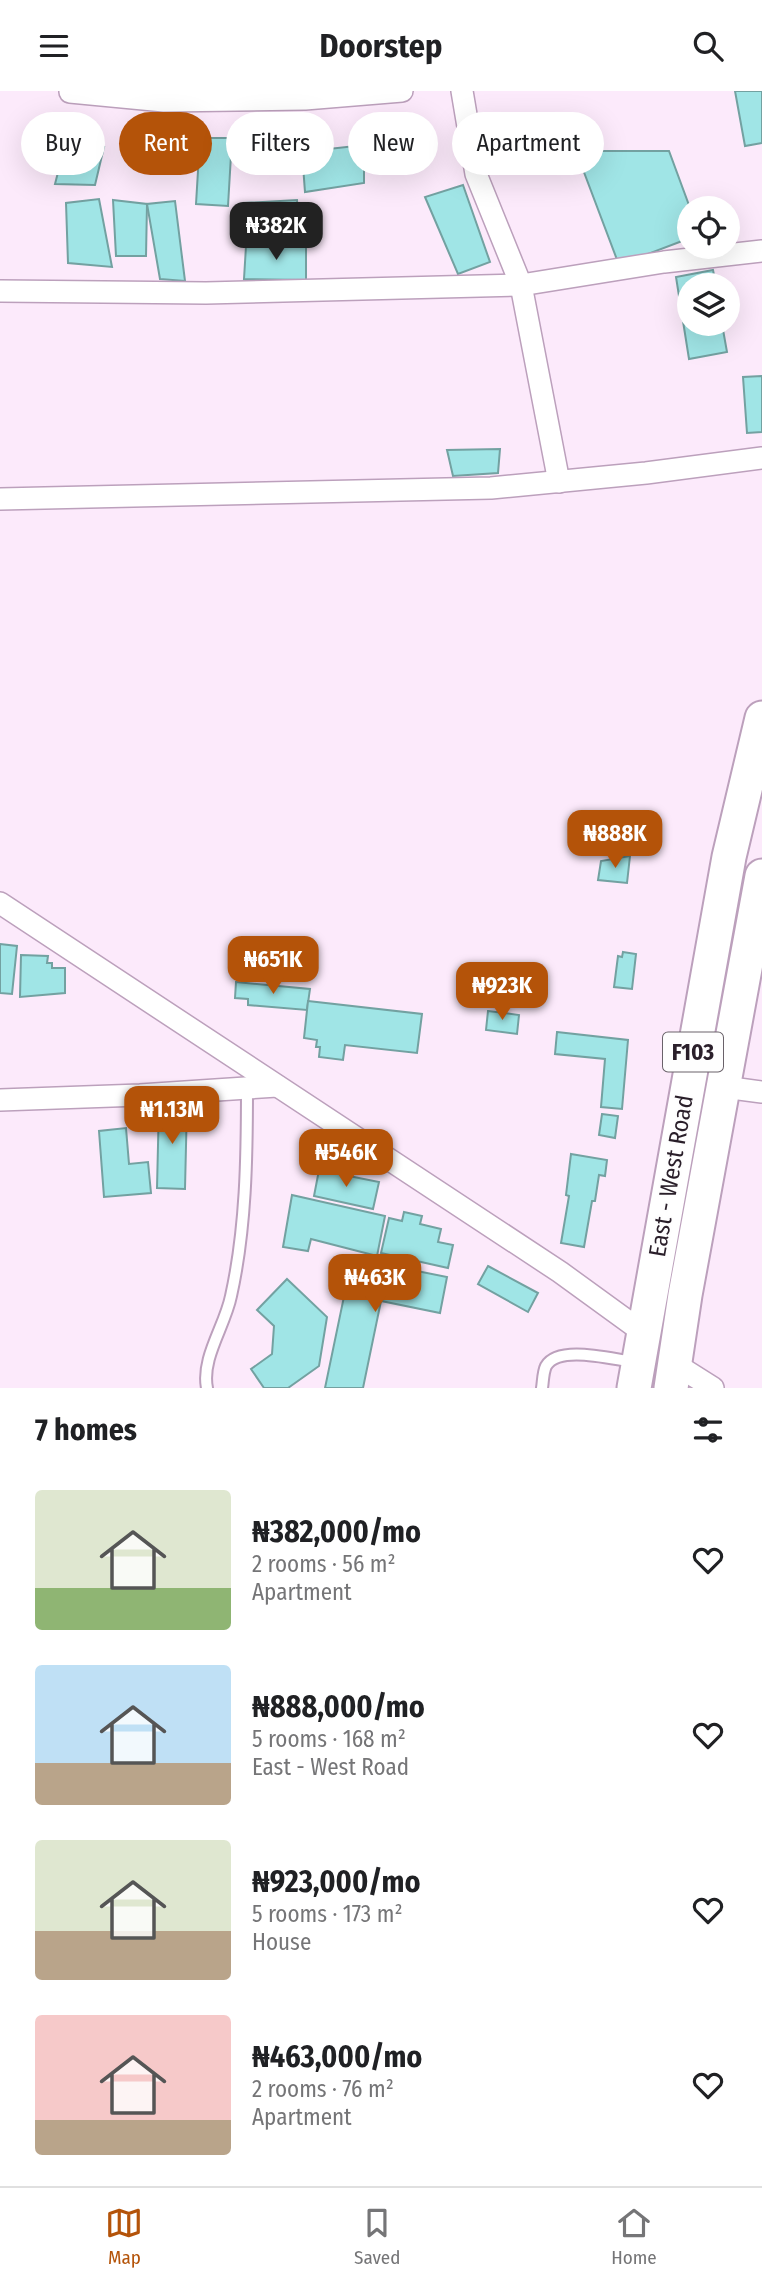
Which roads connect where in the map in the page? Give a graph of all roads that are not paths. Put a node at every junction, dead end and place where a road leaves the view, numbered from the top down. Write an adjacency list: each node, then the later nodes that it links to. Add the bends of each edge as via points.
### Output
1 (402, 91): 3 (street, via 305,99 164,101)
2 (462, 91): 5 (street, via 476,174)
3 (70, 92)
4 (762, 251): 5 (street)
5 (521, 285): 6 (street, via 206,293); 8 (street)
6 (0, 291)
7 (762, 458): 8 (street)
8 (559, 482): 9 (street, via 491,488)
9 (0, 499)
10 (762, 718): 18 (main road, East - West Road / F103, via 729,857)
11 (762, 876): 14 (main road, East - West Road / F103)
12 (0, 903): 13 (street)
13 (277, 1086): 15 (street); 18 (street, via 560,1272)
14 (724, 1087): 16 (street); 19 (main road, East - West Road / F103)
15 (247, 1088): 17 (street); 20 (lane, via 243,1215 231,1298 204,1375)
16 (762, 1092)
17 (0, 1100)
18 (639, 1361): 21 (lane, via 569,1354 555,1357 545,1367)
19 (673, 1376): 22 (street)
20 (207, 1388)
21 (542, 1388)
22 (713, 1388)

